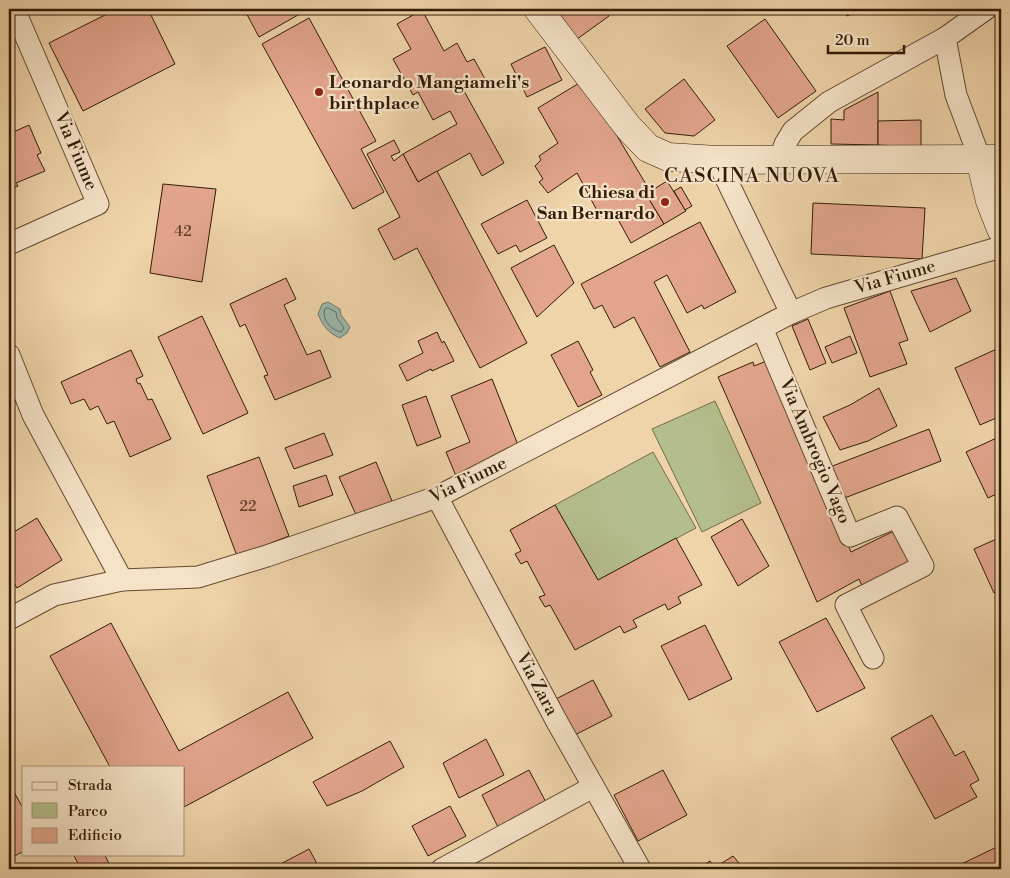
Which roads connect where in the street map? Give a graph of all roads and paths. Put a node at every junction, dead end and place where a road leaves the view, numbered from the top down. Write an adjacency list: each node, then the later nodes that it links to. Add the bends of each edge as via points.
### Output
1 (14, 9): 9 (street, Via Fiume, via 98,204)
2 (538, 9): 6 (street, via 628,127 648,148 668,157)
3 (986, 9): 4 (street)
4 (946, 38): 5 (street, via 956,95); 7 (street, via 828,102 793,131)
5 (991, 159): 7 (street); 8 (street, via 990,201)
6 (718, 160): 7 (street); 11 (street)
7 (780, 160)
8 (1001, 229)
9 (9, 244)
10 (1001, 247): 11 (street, Via Fiume, via 826,298)
11 (791, 313): 12 (street, Via Fiume)
12 (762, 328): 14 (street, Via Fiume); 17 (street, Via Ambrogio Vago, via 850,536 896,517 923,566 846,605)
13 (9, 355): 15 (street, via 33,414)
14 (437, 497): 15 (street, Via Fiume, via 198,577); 18 (street, Via Zara)
15 (122, 580): 16 (street, Via Fiume, via 54,595)
16 (9, 619)
17 (873, 658)
18 (593, 787): 19 (street); 20 (street, Via Zara)
19 (442, 869)
20 (640, 869)

